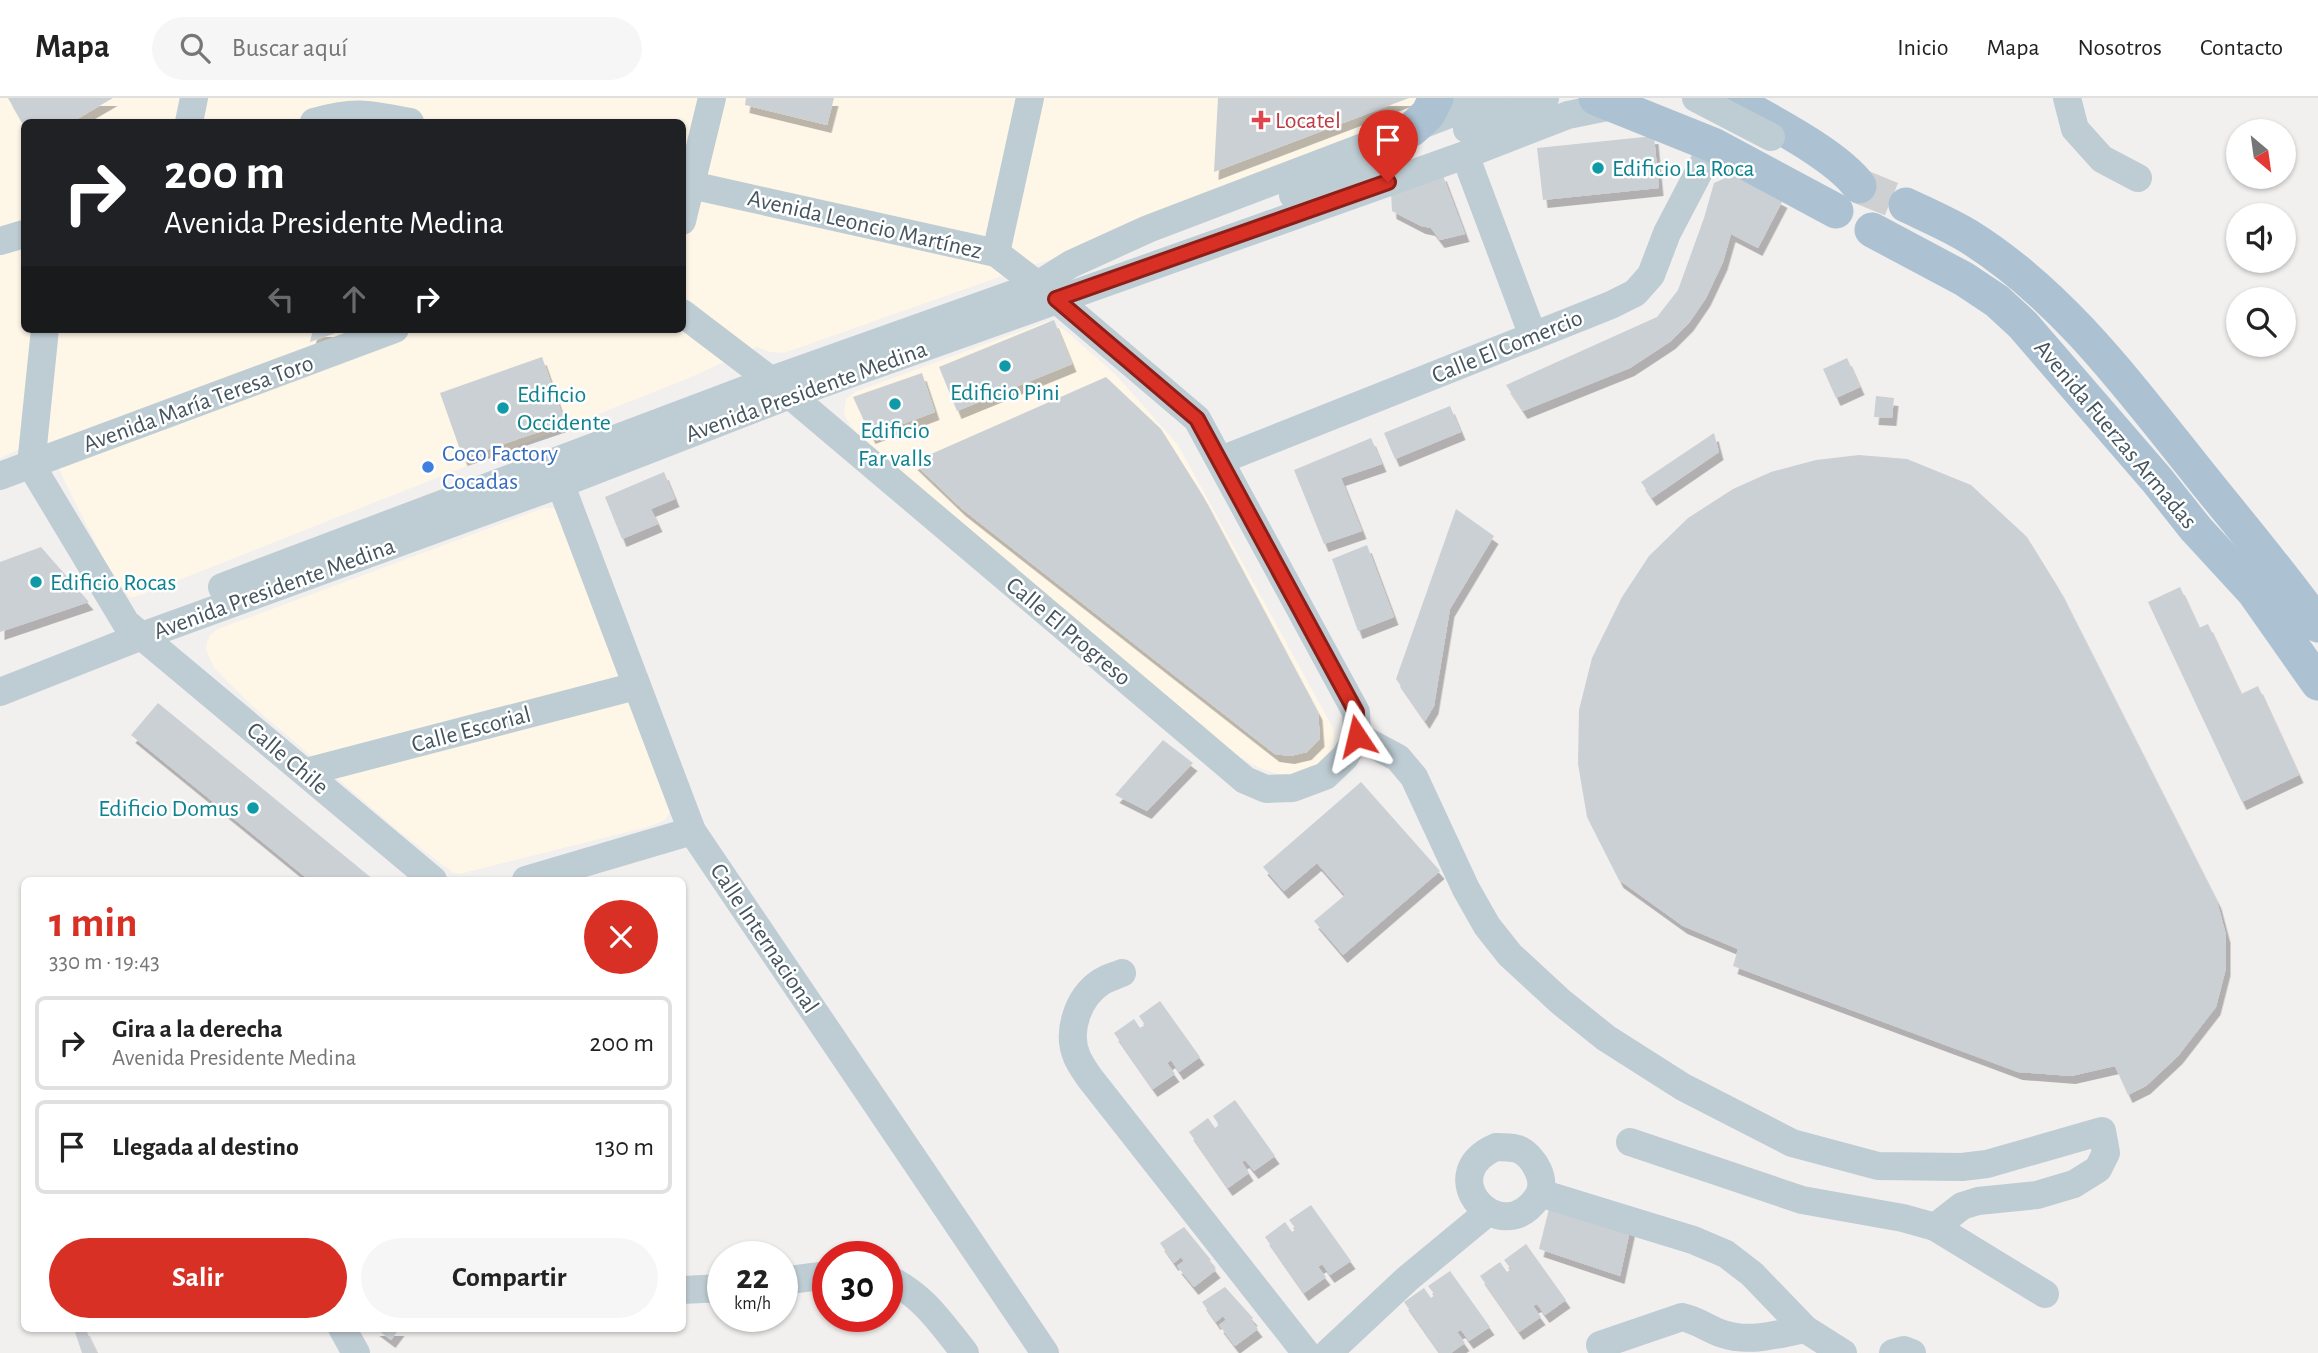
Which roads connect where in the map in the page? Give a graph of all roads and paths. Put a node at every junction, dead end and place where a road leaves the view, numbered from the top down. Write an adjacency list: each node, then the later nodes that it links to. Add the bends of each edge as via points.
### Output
1 (194, 98): 12 (street)
2 (712, 98): 21 (street)
3 (1030, 98): 28 (street)
4 (1436, 98): 15 (main road)
5 (1492, 98): 15 (street, Avenida Presidente Medina)
6 (1545, 98): 29 (street)
7 (1696, 98): 16 (street, bridge)
8 (1729, 98): 16 (main road)
9 (1749, 98): 16 (street)
10 (2067, 98): 20 (street, via 2075,129 2102,159)
11 (1615, 101): 17 (main road); 18 (street, Avenida Presidente Medina)
12 (190, 119)
13 (326, 119): 14 (street, via 361,113)
14 (394, 119)
15 (1412, 129): 29 (street, Avenida Presidente Medina, via 1148,229 1071,264)
16 (1777, 133): 19 (street, via 1765,139 1756,155); 22 (main road, via 1850,173)
17 (1713, 145): 19 (main road); 33 (street, Calle El Comercio, via 1667,233 1651,275 1635,293)
18 (1465, 155): 29 (street, Avenida Presidente Medina); 33 (street)
19 (1765, 174): 24 (main road)
20 (2138, 178)
21 (687, 184): 28 (street, Avenida Leoncio Martínez)
22 (1860, 186)
23 (1906, 205): 39 (main road, Avenida Fuerzas Armadas, via 1968,236 2063,313 2139,399)
24 (1836, 211)
25 (1872, 230): 42 (main road, Avenida Fuerzas Armadas, via 1964,279 2024,325 2254,592)
26 (21, 235): 27 (street)
27 (0, 241)
28 (996, 253): 29 (street, Avenida Leoncio Martínez)
29 (1046, 292): 34 (street, Avenida Presidente Medina); 34 (street, Avenida Presidente Medina, via 966,331); 35 (street, Avenida Leoncio Martínez, via 1197,419)
30 (686, 316): 34 (street)
31 (45, 333): 36 (street)
32 (384, 333): 36 (street, Avenida María Teresa Toro)
33 (1534, 336): 35 (street, Calle El Comercio)
34 (781, 387): 37 (street, Avenida Presidente Medina); 45 (street, Calle El Progreso, via 1245,780 1266,789 1293,788 1325,776 1345,757)
35 (1221, 460): 45 (street, Avenida Leoncio Martínez, via 1356,712)
36 (31, 465): 38 (street, Avenida María Teresa Toro); 40 (street, Calle Chile)
37 (556, 472): 40 (street, Avenida Presidente Medina); 43 (street, Calle Internacional)
38 (0, 476)
39 (2318, 625)
40 (134, 630): 41 (street, Avenida Presidente Medina); 44 (street, Avenida Presidente Medina); 46 (street, Calle Chile)
41 (0, 672)
42 (2318, 683)
43 (636, 686): 46 (street, Calle Escorial); 47 (street, Calle Internacional)
44 (0, 692)
45 (1357, 736): 54 (street, via 1398,758 1414,777 1466,889 1510,955 1606,1038 1683,1087 1792,1143 1878,1166 1987,1164 2102,1131 2106,1153 2098,1169 2074,1184 2036,1195 1978,1201 1962,1206)
46 (306, 772): 48 (street, Calle Chile)
47 (692, 831): 49 (street); 64 (street, Calle Internacional)
48 (429, 877)
49 (536, 877)
50 (1122, 973): 65 (street, via 1101,982 1077,1012 1073,1030 1076,1056)
51 (1630, 1142): 54 (street, via 1802,1200)
52 (1540, 1193): 53 (street, via 1520,1212 1498,1216); 53 (street, via 1541,1177 1529,1157 1520,1150 1496,1147 1476,1160 1469,1183 1472,1195); 59 (street, via 1726,1254)
53 (1488, 1212): 66 (street)
54 (1935, 1227): 58 (street)
55 (903, 1285): 63 (street, via 925,1301)
56 (707, 1289): 57 (street)
57 (686, 1290)
58 (2045, 1294)
59 (1805, 1329): 61 (street, via 1739,1339 1682,1317); 67 (street)
60 (344, 1332): 62 (street)
61 (1600, 1345)
62 (356, 1353)
63 (965, 1353)
64 (1045, 1353)
65 (1306, 1353)
66 (1328, 1353)
67 (1843, 1353)
68 (1893, 1353): 69 (street)
69 (1912, 1353)

